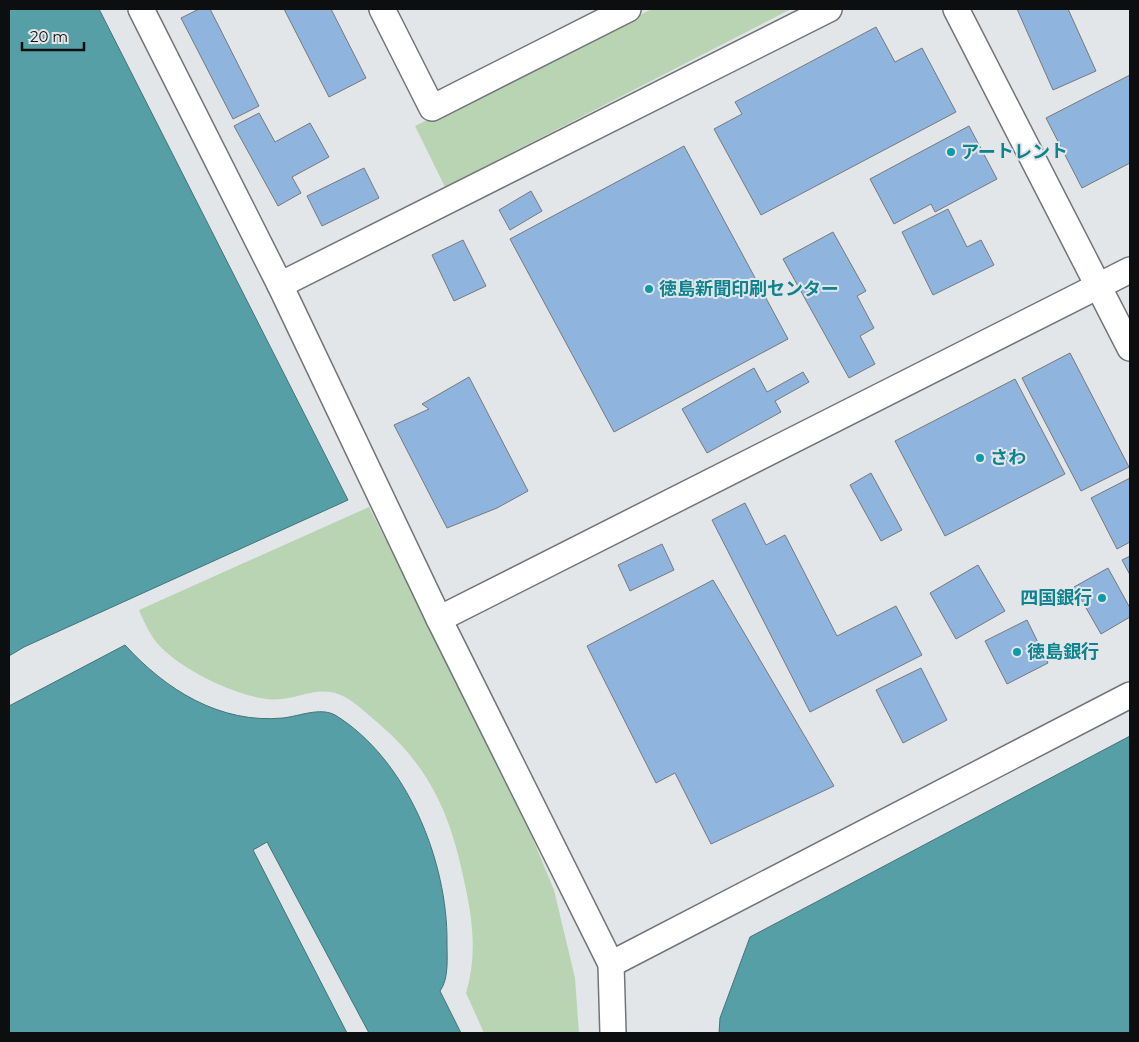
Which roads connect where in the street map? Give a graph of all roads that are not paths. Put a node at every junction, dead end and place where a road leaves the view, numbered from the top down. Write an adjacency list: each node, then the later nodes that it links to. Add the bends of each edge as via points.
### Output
1 (141, 9): 7 (street)
2 (382, 9): 3 (street, via 432,108)
3 (628, 9)
4 (829, 9): 7 (street)
5 (956, 9): 8 (street)
6 (1130, 270): 8 (street)
7 (280, 285): 10 (street)
8 (1098, 286): 9 (street); 10 (street)
9 (1130, 348)
10 (439, 618): 12 (street)
11 (1130, 695): 12 (street)
12 (611, 964): 13 (street)
13 (612, 1033)

